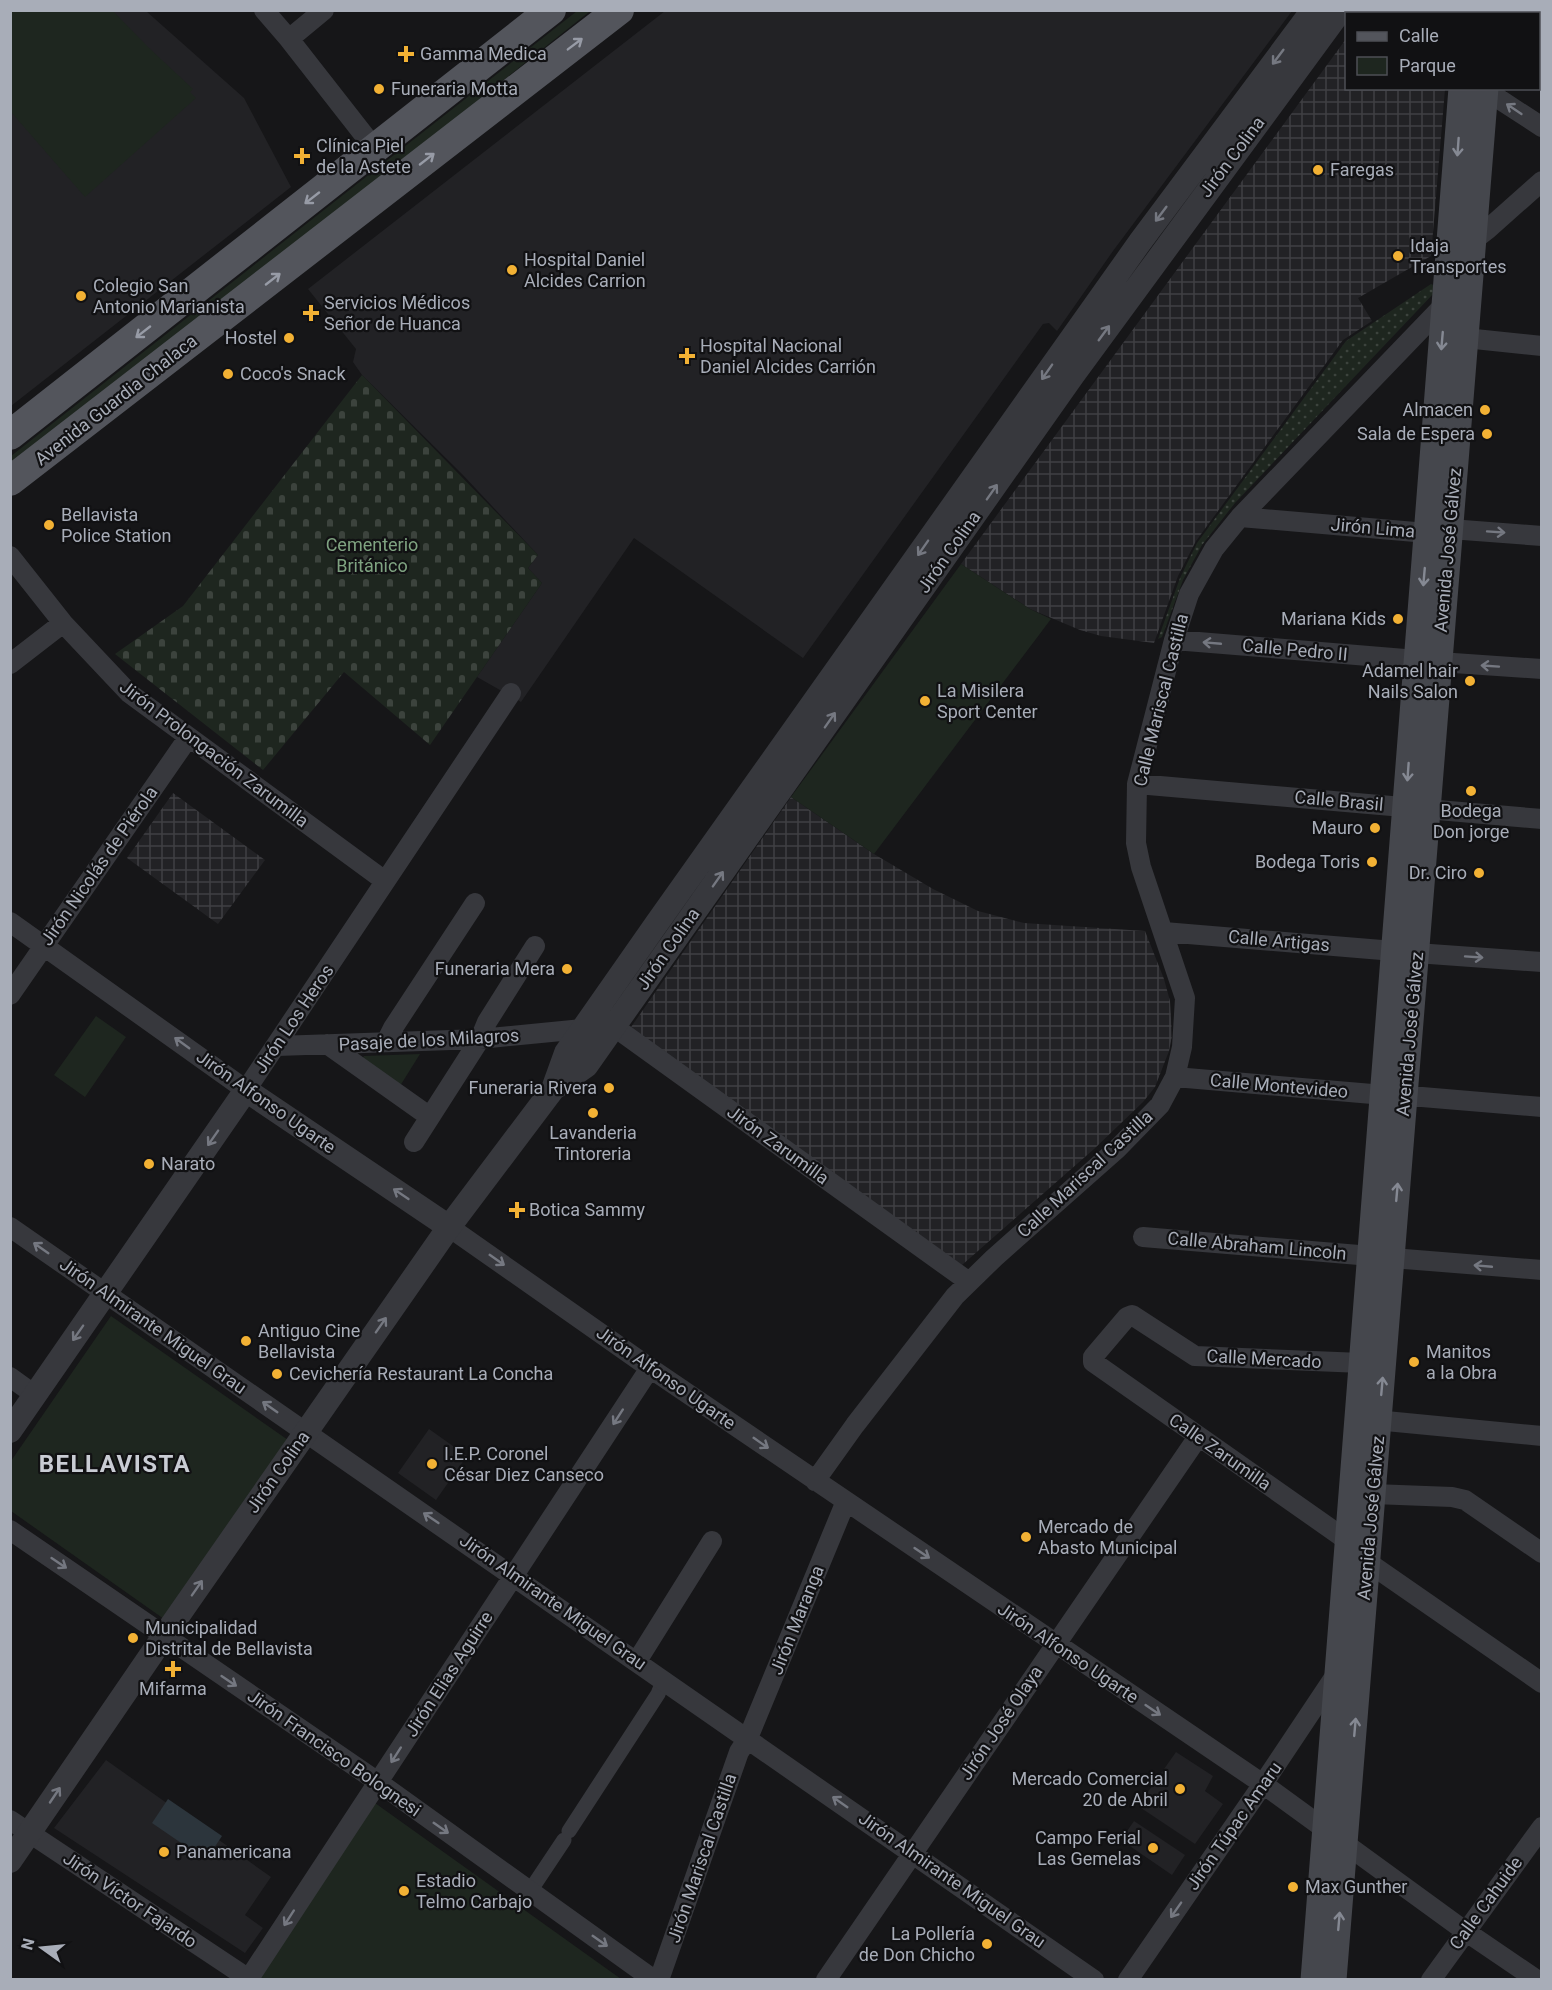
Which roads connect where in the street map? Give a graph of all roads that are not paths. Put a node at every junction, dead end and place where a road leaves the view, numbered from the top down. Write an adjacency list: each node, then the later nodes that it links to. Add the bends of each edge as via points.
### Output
1 (264, 10): 7 (street)
2 (324, 10): 7 (street)
3 (551, 10): 12 (main road, Avenida Guardia Chalaca)
4 (619, 10): 21 (main road, Avenida Guardia Chalaca, one-way to 4)
5 (1313, 10): 20 (street, Jirón Colina, one-way to 20, via 1140,242)
6 (1341, 10): 20 (street, Jirón Colina, one-way to 6, via 1158,258)
7 (289, 39): 12 (street)
8 (1462, 90): 15 (main road, Avenida José Gálvez, one-way to 15)
9 (1485, 90): 14 (main road, Avenida José Gálvez)
10 (1491, 90): 11 (street, one-way to 10)
11 (1542, 127)
12 (375, 149): 19 (main road, Avenida Guardia Chalaca, one-way to 19)
13 (1542, 181): 14 (street)
14 (1472, 241): 15 (street); 17 (main road, Avenida José Gálvez)
15 (1449, 258): 16 (main road, Avenida José Gálvez)
16 (1446, 303): 22 (street, Calle Mariscal Castilla); 24 (main road, Avenida José Gálvez, one-way to 24)
17 (1465, 338): 18 (street); 24 (main road, Avenida José Gálvez)
18 (1542, 346)
19 (10, 435)
20 (1008, 448): 23 (street, Jirón Colina)
21 (10, 482)
22 (1240, 517): 24 (street, Jirón Lima); 28 (street, Calle Mariscal Castilla, via 1214,549 1189,594)
23 (950, 530): 34 (street, Jirón Colina, one-way to 34); 35 (street, Jirón Colina, one-way to 23)
24 (1439, 531): 25 (street, Jirón Lima, one-way to 25); 29 (main road, Avenida José Gálvez)
25 (1542, 536)
26 (10, 556): 27 (street, Jirón Prolongación Zarumilla)
27 (63, 623): 30 (street); 33 (street, Jirón Prolongación Zarumilla, via 129,693)
28 (1174, 640): 29 (street, Calle Pedro II, one-way to 28); 36 (street, Calle Mariscal Castilla)
29 (1428, 661): 31 (street, Calle Pedro II, one-way to 29); 37 (main road, Avenida José Gálvez)
30 (10, 664)
31 (1542, 669)
32 (511, 693): 40 (street, Jirón Los Heros)
33 (188, 738): 40 (street, Jirón Prolongación Zarumilla); 46 (street, Jirón Nicolás de Piérola)
34 (770, 764): 35 (street); 39 (street, Jirón Colina)
35 (790, 777): 39 (street, Jirón Colina)
36 (1137, 784): 37 (street, Calle Brasil); 44 (street, Calle Mariscal Castilla, via 1136,843)
37 (1417, 808): 38 (street, Calle Brasil); 48 (main road, Avenida José Gálvez)
38 (1542, 819)
39 (730, 841): 43 (street, Jirón Colina); 45 (street, Jirón Colina, one-way to 39)
40 (385, 881): 56 (street, Jirón Los Heros)
41 (476, 903): 54 (street)
42 (10, 921): 46 (street, Jirón Alfonso Ugarte)
43 (657, 923): 45 (street); 52 (street, Jirón Colina)
44 (1164, 932): 48 (street, Calle Artigas); 57 (street, Calle Mariscal Castilla, via 1185,998 1182,1047)
45 (678, 936): 51 (street, Jirón Colina)
46 (45, 945): 50 (street, Jirón Nicolás de Piérola); 59 (street, Jirón Alfonso Ugarte, one-way to 46)
47 (535, 946): 53 (street)
48 (1405, 952): 49 (street, Calle Artigas, one-way to 49); 60 (main road, Avenida José Gálvez)
49 (1542, 962)
50 (10, 995)
51 (613, 1026): 52 (street); 58 (street, Jirón Colina, via 586,1066); 69 (street, Jirón Zarumilla)
52 (581, 1030): 53 (street, Pasaje de los Milagros); 58 (street, Jirón Colina, via 566,1053)
53 (480, 1039): 54 (street, Pasaje de los Milagros); 62 (street)
54 (386, 1042): 55 (street, Pasaje de los Milagros)
55 (327, 1044): 56 (street, Pasaje de los Milagros); 62 (street)
56 (277, 1046): 59 (street, Jirón Los Heros)
57 (1175, 1077): 60 (street, Calle Montevideo); 69 (street, Calle Mariscal Castilla, via 1160,1105 1118,1149)
58 (553, 1089): 65 (street, Jirón Colina)
59 (246, 1090): 65 (street, Jirón Alfonso Ugarte, one-way to 59); 70 (street, Jirón Los Heros, one-way to 70)
60 (1394, 1096): 61 (street, Calle Montevideo); 67 (main road, Avenida José Gálvez)
61 (1542, 1107)
62 (430, 1117): 63 (street)
63 (414, 1142)
64 (10, 1227): 70 (street, Jirón Almirante Miguel Grau, one-way to 64)
65 (449, 1227): 73 (street, Jirón Alfonso Ugarte, one-way to 73); 78 (street, Jirón Colina, one-way to 65)
66 (1143, 1237): 67 (street, Calle Abraham Lincoln)
67 (1381, 1257): 68 (street, Calle Abraham Lincoln, one-way to 67); 72 (main road, Avenida José Gálvez); 76 (main road, Avenida José Gálvez, one-way to 67)
68 (1542, 1270)
69 (969, 1282): 81 (street, Calle Mariscal Castilla)
70 (105, 1294): 75 (street, Jirón Los Heros, one-way to 75); 78 (street, Jirón Almirante Miguel Grau, one-way to 70)
71 (1093, 1362): 72 (street, Calle Mercado, via 1093,1357 1132,1315 1196,1356); 80 (street, Calle Zarumilla)
72 (1362, 1363): 76 (main road, Avenida José Gálvez)
73 (650, 1368): 81 (street, Jirón Alfonso Ugarte, one-way to 81); 88 (street, Jirón Elias Aguirre, one-way to 88)
74 (10, 1377): 75 (street)
75 (36, 1395): 77 (street, Jirón Los Heros)
76 (1368, 1420): 79 (street); 82 (main road, Avenida José Gálvez); 86 (main road, Avenida José Gálvez)
77 (10, 1431)
78 (306, 1432): 88 (street, Jirón Almirante Miguel Grau, one-way to 78); 89 (street, Jirón Colina, one-way to 78)
79 (1542, 1436)
80 (1198, 1437): 86 (street, Calle Zarumilla); 90 (street, Jirón José Olaya)
81 (815, 1481): 83 (street, Jirón Alfonso Ugarte)
82 (1373, 1494): 86 (main road, Avenida José Gálvez); 87 (street, via 1465,1500)
83 (846, 1501): 90 (street, Jirón Alfonso Ugarte, one-way to 90); 95 (street, Jirón Maranga)
84 (10, 1530): 89 (street, Jirón Francisco Bolognesi, one-way to 89)
85 (712, 1541): 91 (street)
86 (1357, 1551): 92 (main road, Avenida José Gálvez); 94 (street, Calle Zarumilla); 100 (main road, Avenida José Gálvez, one-way to 86)
87 (1542, 1553)
88 (514, 1575): 91 (street, Jirón Almirante Miguel Grau); 96 (street, Jirón Elias Aguirre, one-way to 96)
89 (164, 1636): 96 (street, Jirón Francisco Bolognesi, one-way to 96); 98 (street, Jirón Colina, one-way to 89)
90 (1055, 1645): 97 (street, Jirón Alfonso Ugarte, one-way to 97); 101 (street, Jirón José Olaya)
91 (637, 1661): 93 (street, Jirón Almirante Miguel Grau)
92 (1338, 1671): 97 (street, Jirón Túpac Amaru); 100 (main road, Avenida José Gálvez)
93 (664, 1679): 95 (street, Jirón Almirante Miguel Grau); 103 (street)
94 (1542, 1683)
95 (748, 1738): 101 (street, Jirón Almirante Miguel Grau, one-way to 95); 106 (street, Jirón Mariscal Castilla, via 739,1752)
96 (378, 1782): 103 (street, Jirón Francisco Bolognesi, one-way to 103); 105 (street, Jirón Elias Aguirre, one-way to 105)
97 (1263, 1784): 100 (street, Jirón Alfonso Ugarte); 109 (street, Jirón Túpac Amaru, one-way to 109)
98 (20, 1827): 102 (street, Jirón Colina); 105 (street, Jirón Víctor Fajardo)
99 (1542, 1827): 104 (street, Calle Cahuide)
100 (1336, 1836): 104 (street, Jirón Alfonso Ugarte); 110 (main road, Avenida José Gálvez); 111 (main road, Avenida José Gálvez, one-way to 100)
101 (912, 1853): 107 (street, Jirón José Olaya); 108 (street, Jirón Almirante Miguel Grau)
102 (10, 1861)
103 (530, 1891): 106 (street, Jirón Francisco Bolognesi, one-way to 106)
104 (1465, 1931): 112 (street, Calle Cahuide); 113 (street, Jirón Alfonso Ugarte)
105 (249, 1979)
106 (657, 1980)
107 (826, 1980)
108 (1094, 1980)
109 (1128, 1980)
110 (1314, 1980)
111 (1334, 1980)
112 (1431, 1980)
113 (1537, 1980)

